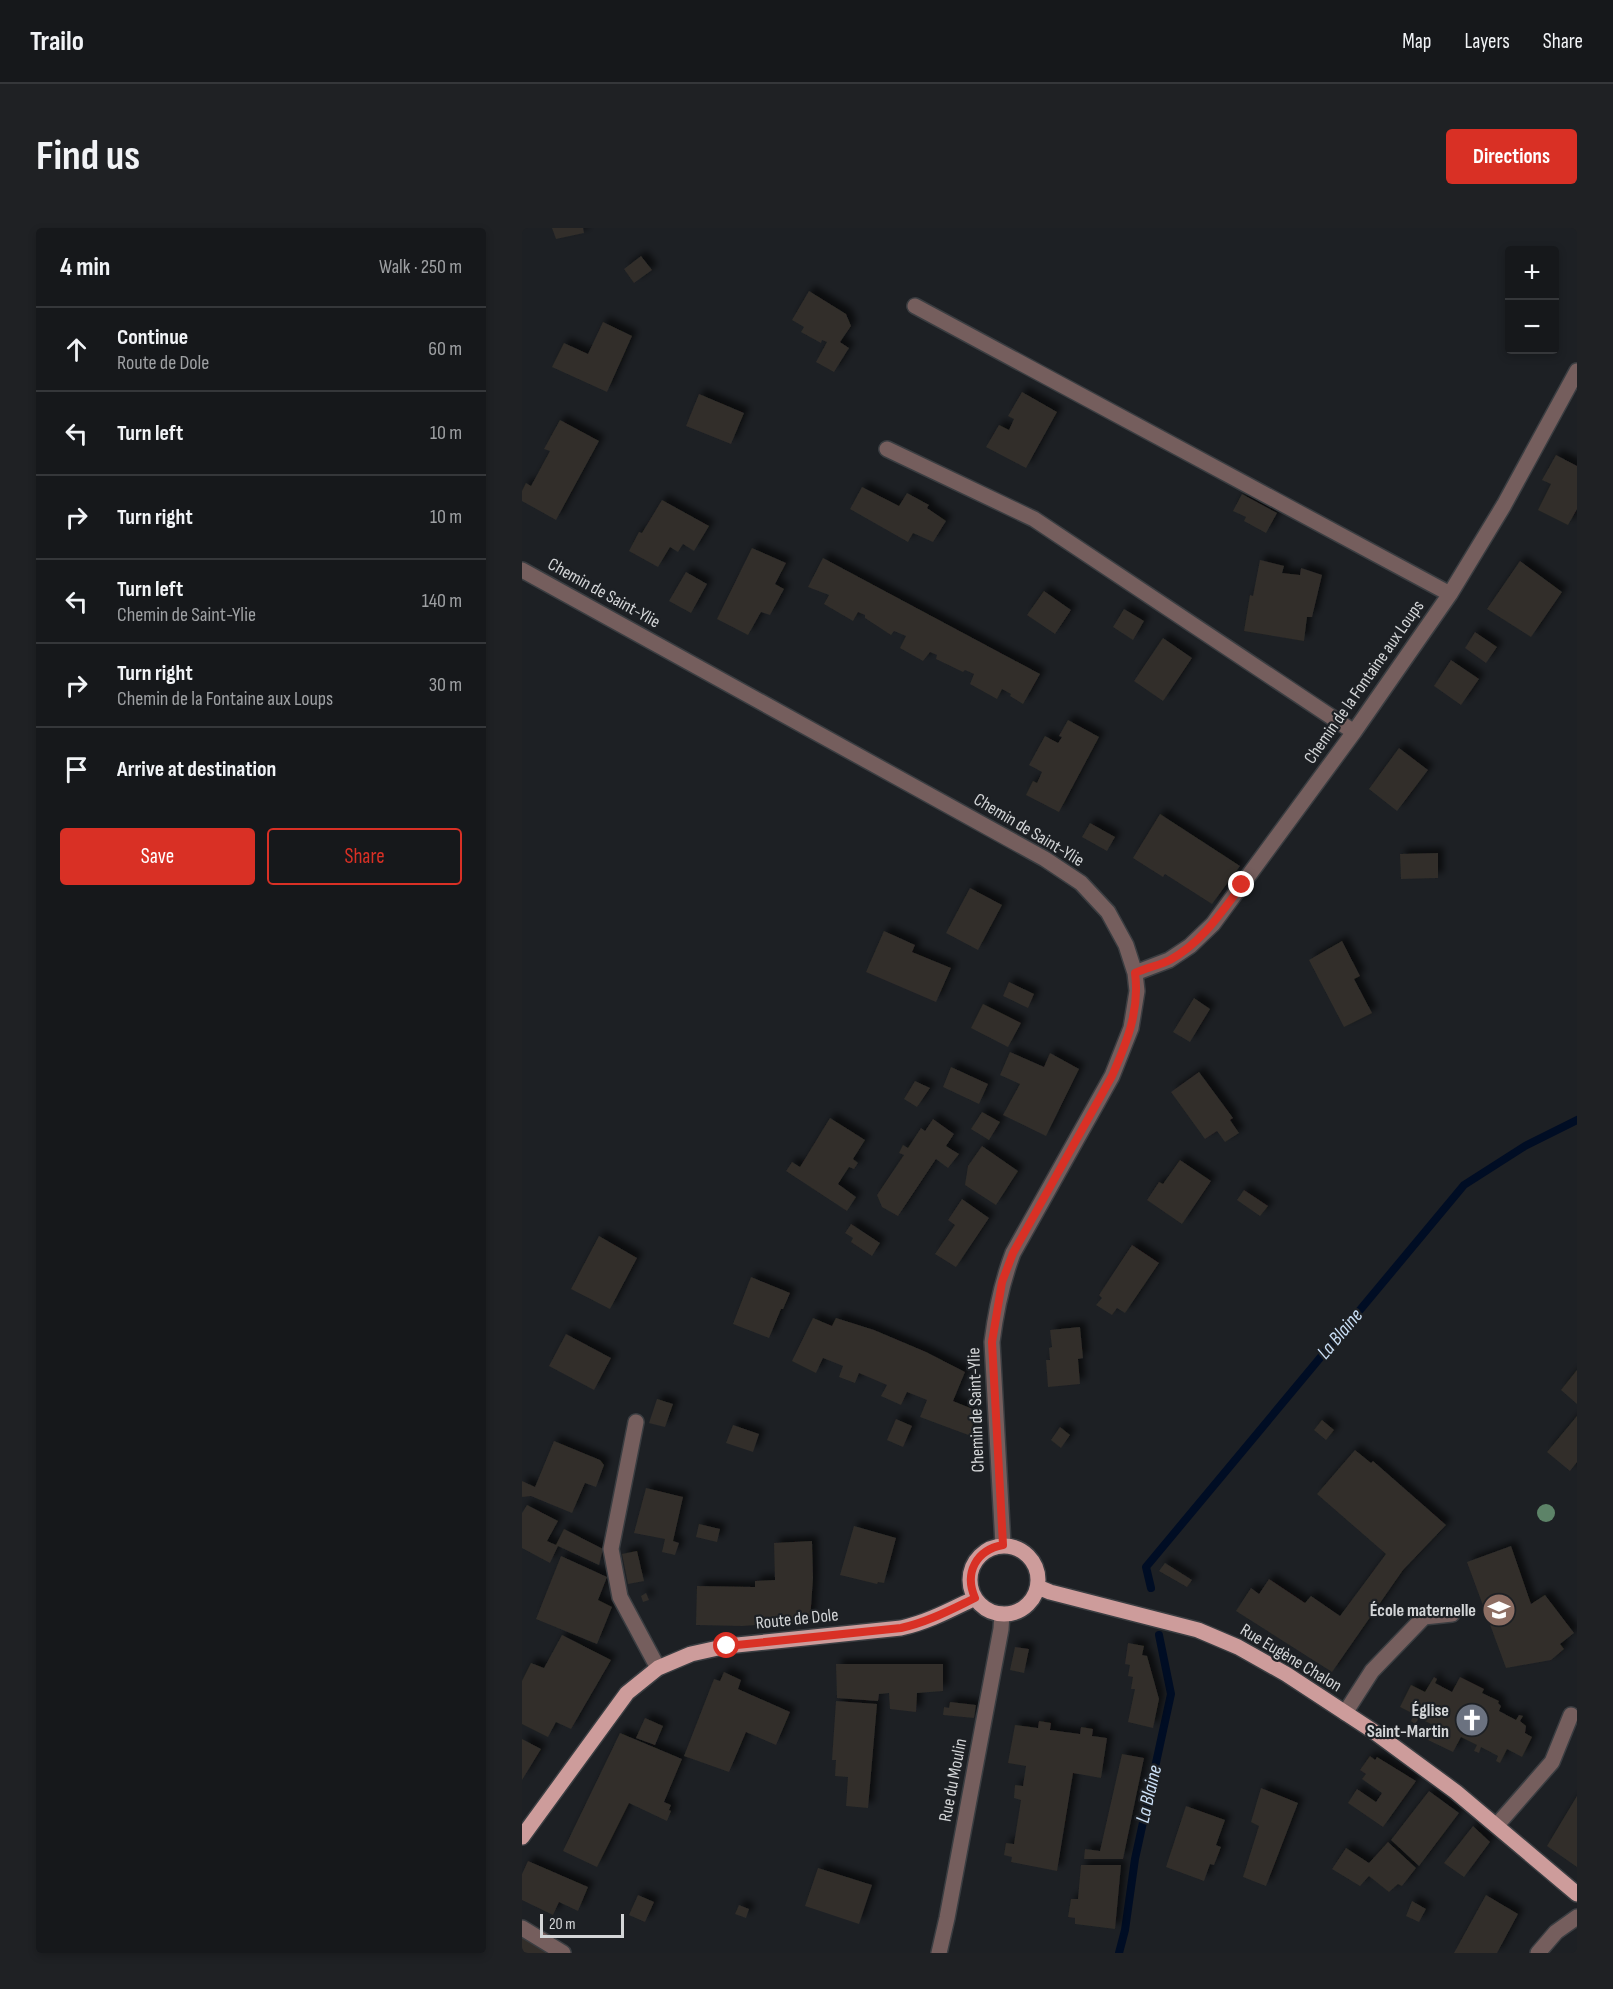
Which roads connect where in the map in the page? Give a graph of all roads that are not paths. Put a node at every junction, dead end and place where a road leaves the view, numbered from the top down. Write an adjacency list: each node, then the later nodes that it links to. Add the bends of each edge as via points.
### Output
1 (915, 306): 5 (street)
2 (1577, 371): 5 (street, Chemin de la Fontaine aux Loups)
3 (887, 449): 6 (street, via 1034,519)
4 (522, 570): 7 (street, Chemin de Saint-Ylie, via 1046,859 1080,883 1108,912 1126,945)
5 (1450, 594): 6 (street, Chemin de la Fontaine aux Loups)
6 (1354, 732): 7 (street, Chemin de la Fontaine aux Loups, via 1214,924 1169,960)
7 (1135, 973): 9 (street, Chemin de Saint-Ylie, via 1136,1010 1125,1046 1013,1253 1002,1282 992,1342)
8 (636, 1422): 14 (street, via 611,1549 620,1597)
9 (1003, 1545): 10 (main road, via 1020,1549 1034,1561); 11 (main road, via 986,1551 974,1564 970,1581)
10 (1038, 1587): 12 (main road, via 1029,1604); 15 (main road, Rue Eugène Chalon, via 1198,1630 1286,1674)
11 (975, 1598): 12 (main road, via 986,1609); 14 (main road, Route de Dole, via 942,1615 901,1628 727,1646 691,1654)
12 (1002, 1614): 23 (street, Rue du Moulin)
13 (1452, 1614): 15 (street, via 1424,1617 1372,1671)
14 (658, 1668): 18 (main road, Route de Dole, via 627,1693)
15 (1345, 1713): 17 (main road, Rue Eugène Chalon)
16 (1572, 1715): 17 (street, via 1552,1762)
17 (1497, 1825): 19 (main road, Rue Eugène Chalon)
18 (522, 1837)
19 (1577, 1894)
20 (1577, 1917): 24 (street, via 1556,1932)
21 (522, 1928): 22 (street)
22 (563, 1953)
23 (939, 1953)
24 (1538, 1953)

